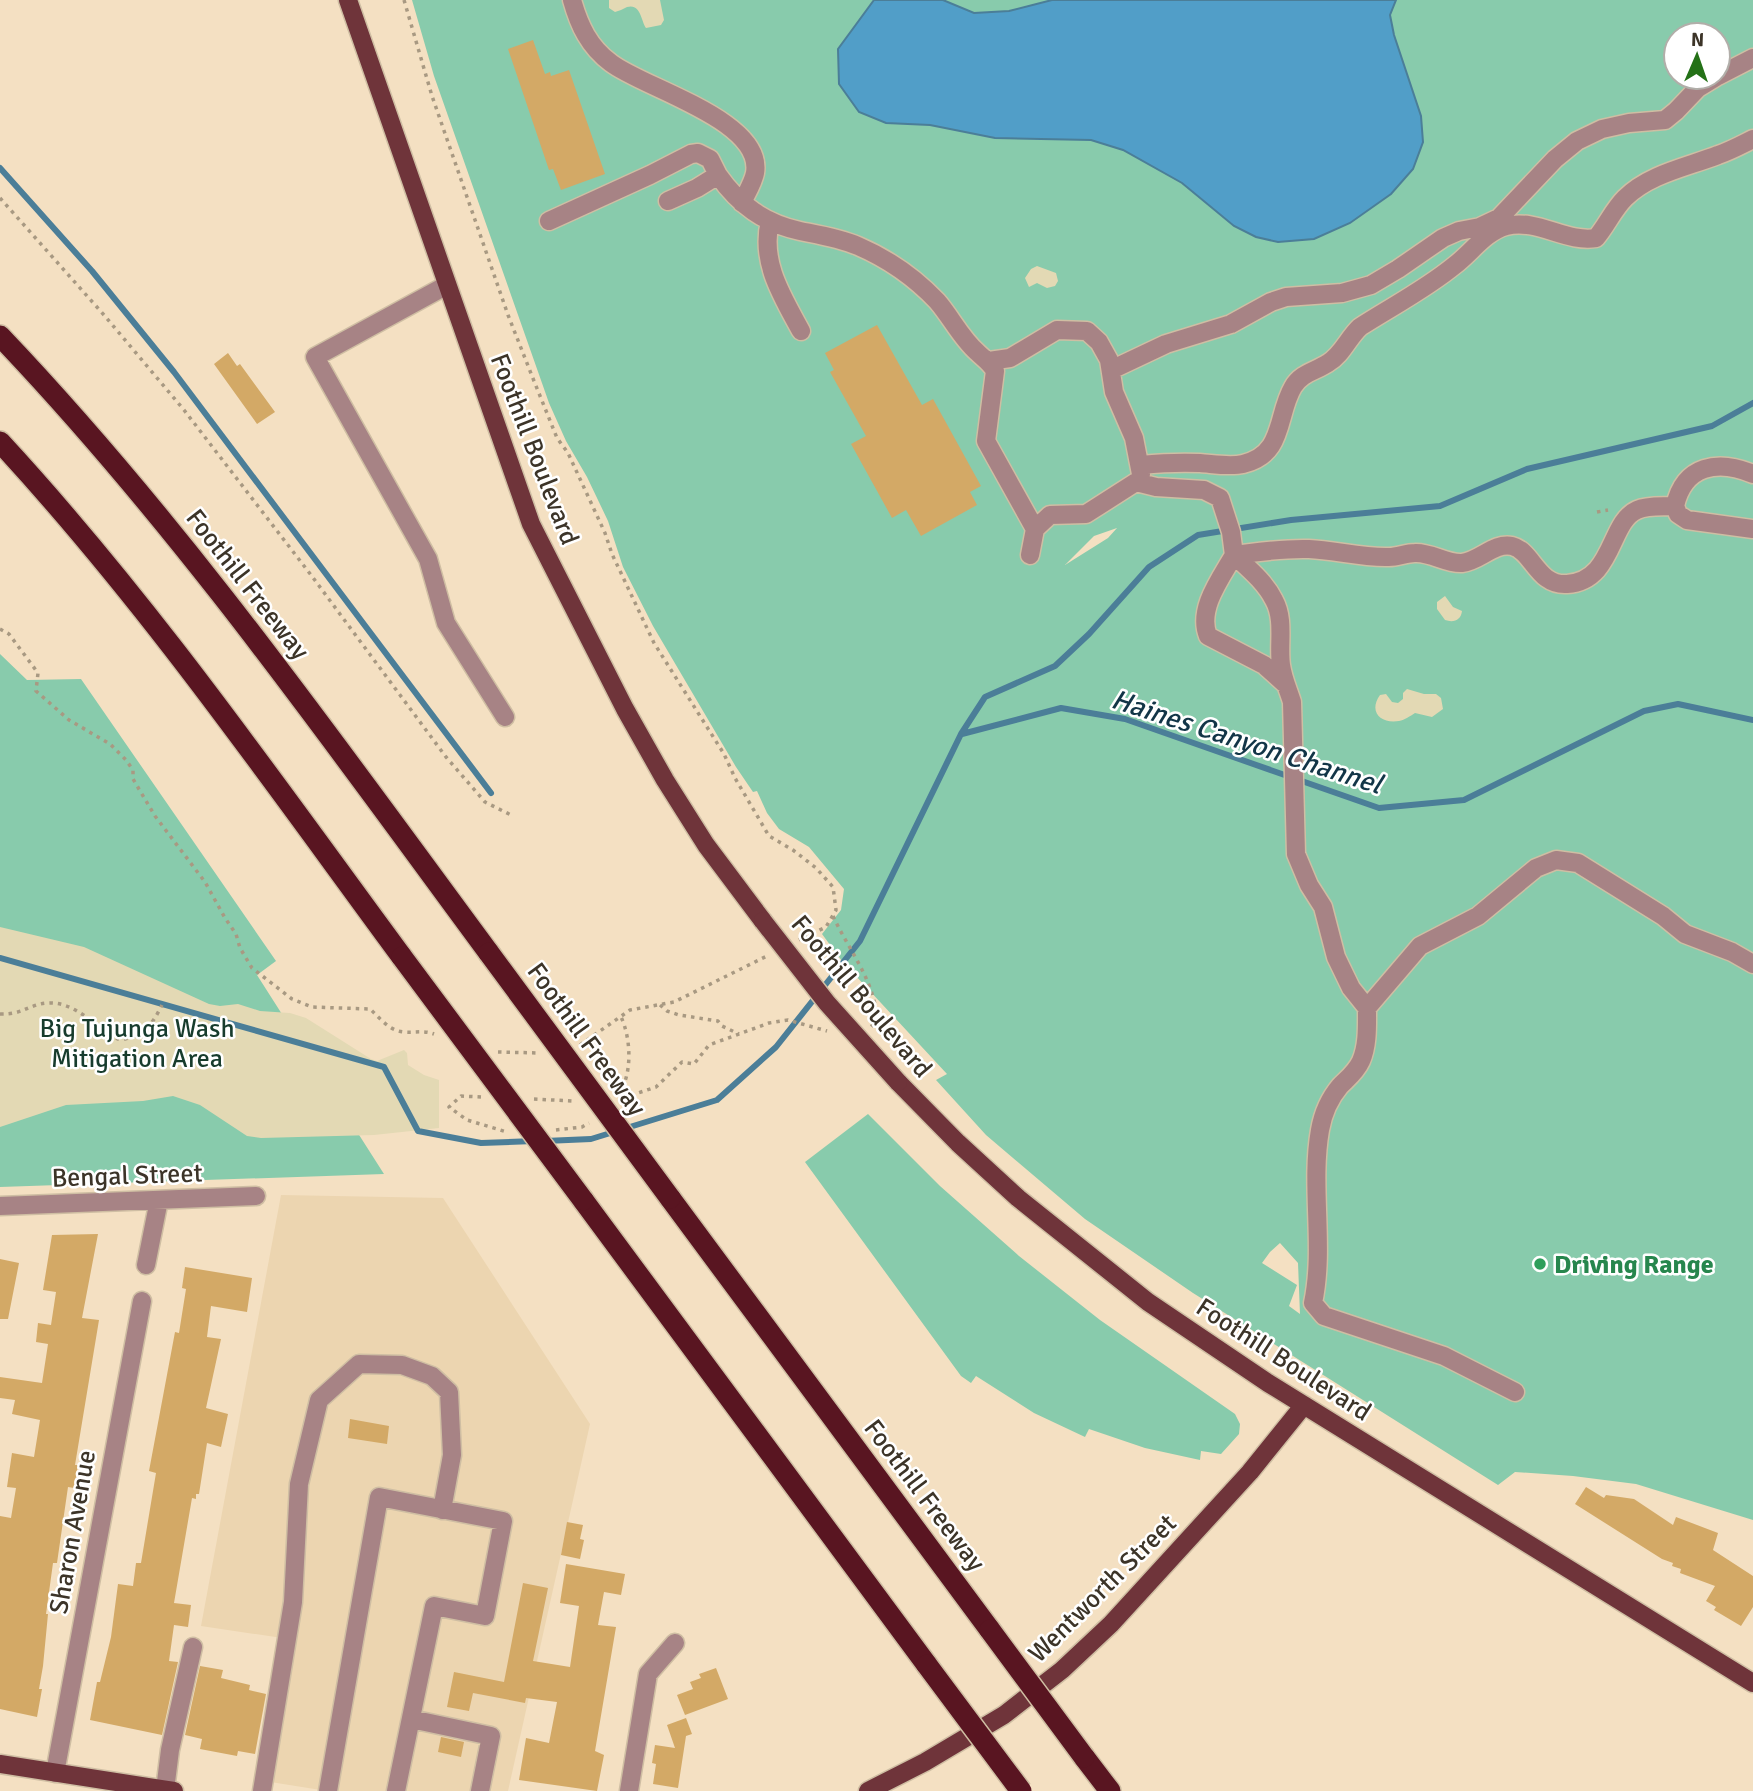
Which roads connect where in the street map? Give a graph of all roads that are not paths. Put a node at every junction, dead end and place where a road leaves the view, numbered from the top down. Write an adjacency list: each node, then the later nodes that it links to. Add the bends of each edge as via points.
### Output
1 (348, 0): 12 (main road, Foothill Boulevard)
2 (572, 0): 9 (street, via 580,28 610,63 706,110 746,144 755,173)
3 (1753, 58): 4 (street)
4 (1732, 68)
5 (1695, 91): 16 (street, via 1665,120 1602,129 1577,141 1499,218 1443,238 1371,285 1342,293 1286,297 1231,324 1166,344)
6 (1753, 139): 18 (street, via 1640,186 1612,212 1596,238 1583,240 1516,225 1487,236 1456,265 1360,327 1328,364 1303,376 1288,397 1276,440 1252,461 1236,465 1172,462)
7 (718, 175): 8 (street); 9 (street); 10 (street, via 710,159 691,154)
8 (668, 201)
9 (742, 204): 11 (street)
10 (549, 221)
11 (771, 221): 13 (street, via 767,234 772,274); 15 (street, via 850,243 899,268 936,300)
12 (447, 285): 26 (street, via 315,357 428,559 446,623); 35 (main road, Foothill Boulevard, bridge, via 531,524 666,780 706,845 763,920 827,1003 958,1143 1147,1302)
13 (801, 331)
14 (0, 336): 51 (highway, Foothill Freeway, bridge, via 104,452 246,625)
15 (989, 361): 16 (street, via 1010,358 1057,331 1075,330 1087,331 1099,342); 21 (street, via 995,371 986,441)
16 (1111, 370): 18 (street, via 1114,392 1134,438)
17 (0, 442): 50 (highway, bridge, via 173,648)
18 (1138, 473): 21 (street, via 1086,514 1050,515); 24 (street, via 1156,487 1212,493 1220,498)
19 (1753, 474): 20 (street, via 1720,465 1702,469 1683,483)
20 (1675, 506): 22 (street, via 1687,520); 24 (street, via 1635,511 1600,568 1567,584 1539,573 1511,546 1461,563 1415,553 1390,557 1308,549)
21 (1035, 529): 23 (street)
22 (1753, 529)
23 (1030, 555)
24 (1234, 555): 25 (street, via 1276,603); 25 (street, via 1211,598 1204,628 1208,636)
25 (1284, 682): 28 (street, via 1292,702 1296,854 1323,907 1336,957)
26 (506, 717)
27 (1753, 964): 28 (street, via 1685,934 1578,863 1556,860 1536,868 1478,916 1420,946)
28 (1367, 1008): 34 (street, via 1361,1061 1326,1104 1320,1130 1318,1267 1313,1303 1324,1316 1444,1356)
29 (256, 1196): 30 (street, Bengal Street)
30 (159, 1200): 31 (street, Bengal Street); 32 (street)
31 (0, 1206)
32 (146, 1265)
33 (142, 1301): 42 (street, Sharon Avenue)
34 (1515, 1392)
35 (1304, 1405): 39 (main road, Foothill Boulevard); 49 (main road, Wentworth Street, via 1250,1472 1111,1624 1062,1670 1004,1716)
36 (442, 1510): 40 (street, via 503,1521 485,1616 434,1606); 44 (street, via 452,1455 449,1392 432,1376 402,1365 359,1364 319,1400 299,1484 293,1602); 45 (street, via 379,1497)
37 (675, 1643): 48 (street, via 648,1674)
38 (193, 1647): 43 (street, via 170,1749)
39 (1753, 1683)
40 (411, 1719): 46 (street); 47 (street, via 491,1736)
41 (0, 1764): 42 (main road)
42 (55, 1773): 43 (main road)
43 (170, 1790)
44 (262, 1791)
45 (328, 1791)
46 (396, 1791)
47 (480, 1791)
48 (629, 1791)
49 (868, 1791)
50 (1021, 1791)
51 (1110, 1791)

